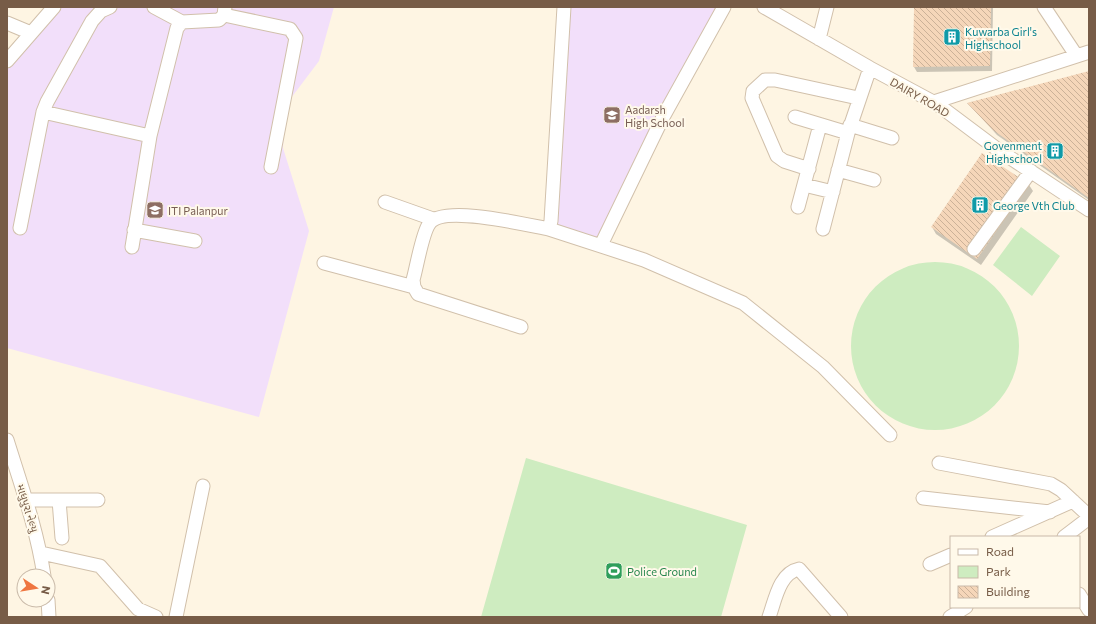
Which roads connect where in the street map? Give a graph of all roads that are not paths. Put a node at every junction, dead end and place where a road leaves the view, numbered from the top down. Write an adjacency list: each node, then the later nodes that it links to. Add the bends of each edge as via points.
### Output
1 (54, 7): 12 (street)
2 (110, 7): 19 (street, via 92,21)
3 (154, 7): 10 (street)
4 (564, 7): 37 (street)
5 (724, 7): 41 (street, via 663,117)
6 (764, 7): 13 (street, DAIRY ROAD)
7 (827, 7): 13 (street)
8 (1044, 7): 14 (street)
9 (225, 11): 10 (street, via 216,21); 25 (street, via 290,29 296,38)
10 (182, 22): 23 (street, via 177,28)
11 (7, 23): 12 (street)
12 (30, 33): 15 (street)
13 (819, 39): 16 (street, DAIRY ROAD)
14 (1083, 53): 18 (street)
15 (7, 61)
16 (870, 68): 17 (street); 18 (street, DAIRY ROAD)
17 (858, 98): 22 (street); 26 (street, via 775,80 765,80 753,91 752,98 777,156)
18 (934, 102): 28 (street, DAIRY ROAD)
19 (43, 112): 23 (street); 36 (street)
20 (796, 116): 21 (street)
21 (820, 125): 22 (street); 26 (street)
22 (849, 129): 24 (street); 27 (street)
23 (150, 136): 39 (street)
24 (892, 138)
25 (271, 168)
26 (809, 169): 30 (street)
27 (838, 170): 29 (street); 31 (street)
28 (1031, 172): 34 (street, DAIRY ROAD); 43 (street)
29 (874, 180)
30 (804, 185): 31 (street); 33 (street)
31 (833, 192): 38 (street)
32 (385, 202): 35 (street)
33 (798, 207)
34 (1089, 210)
35 (433, 219): 37 (street, via 480,216); 45 (street, via 425,232 413,280)
36 (20, 228)
37 (549, 229): 41 (street)
38 (823, 229)
39 (134, 230): 40 (street); 42 (street)
40 (195, 241)
41 (601, 245): 47 (street, via 644,260 743,302 823,367)
42 (132, 247)
43 (974, 249)
44 (324, 262): 45 (street)
45 (414, 287): 46 (street, via 418,294)
46 (521, 327)
47 (890, 436)
48 (7, 440): 52 (street, માધુપુરા નેલ્યુ)
49 (939, 463): 55 (street, via 1051,484)
50 (203, 486): 69 (street)
51 (923, 498): 56 (street)
52 (26, 500): 53 (street); 61 (street, માધુપુરા નેલ્યુ)
53 (59, 500): 54 (street); 60 (street)
54 (98, 500)
55 (1073, 502): 56 (street); 57 (street)
56 (1050, 512): 58 (street)
57 (1089, 517): 59 (street)
58 (994, 536)
59 (1065, 536)
60 (62, 538)
61 (41, 553): 64 (street, માધુપુરા નેલ્યુ); 68 (street, via 100,566 138,609)
62 (950, 555): 63 (street)
63 (930, 564)
64 (43, 568)
65 (1080, 596): 66 (street)
66 (1089, 610)
67 (965, 611): 72 (street)
68 (156, 617)
69 (176, 617)
70 (769, 617): 71 (street, via 778,589 785,578 799,569)
71 (841, 617)
72 (950, 617)

